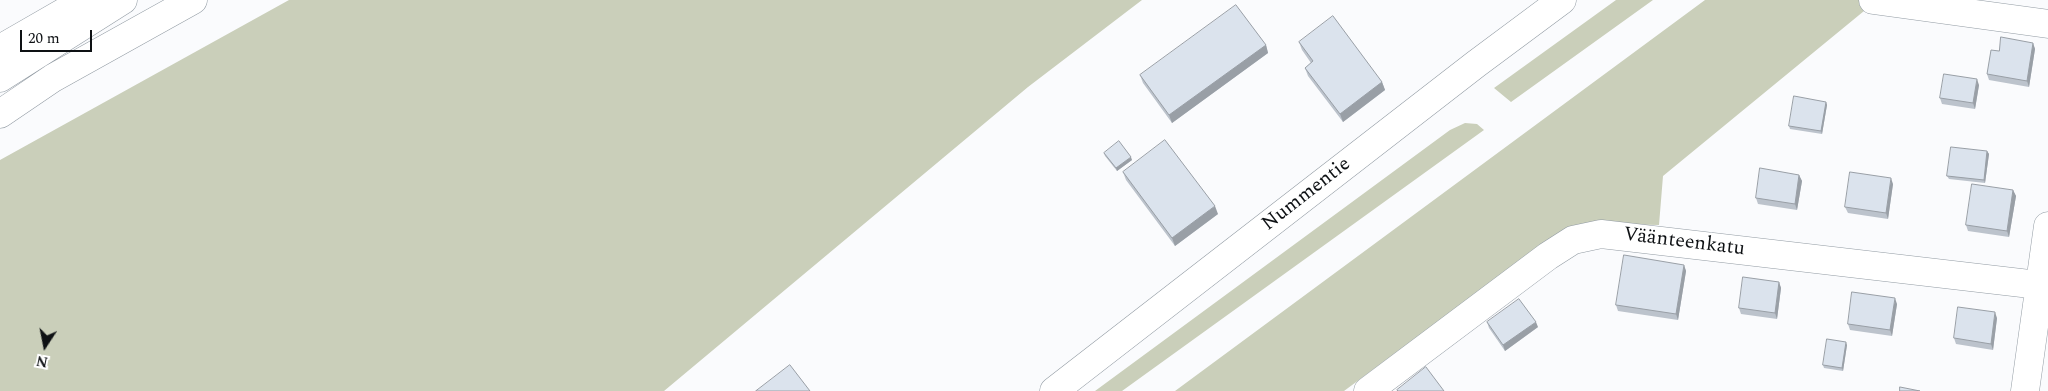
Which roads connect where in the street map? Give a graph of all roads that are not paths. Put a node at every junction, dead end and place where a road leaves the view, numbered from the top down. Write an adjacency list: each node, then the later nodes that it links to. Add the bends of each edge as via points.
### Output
1 (85, 0): 7 (main road)
2 (124, 0): 8 (main road)
3 (194, 0): 9 (main road, via 54,78)
4 (1562, 0): 12 (main road, Nummentie)
5 (1873, 0): 6 (main road)
6 (2048, 24)
7 (0, 49)
8 (0, 78)
9 (0, 114)
10 (2048, 226): 11 (main road)
11 (2044, 285): 13 (main road, Väänteenkatu, via 1601,234 1574,240 1548,256); 14 (main road)
12 (1054, 391)
13 (1368, 391)
14 (2025, 391)

